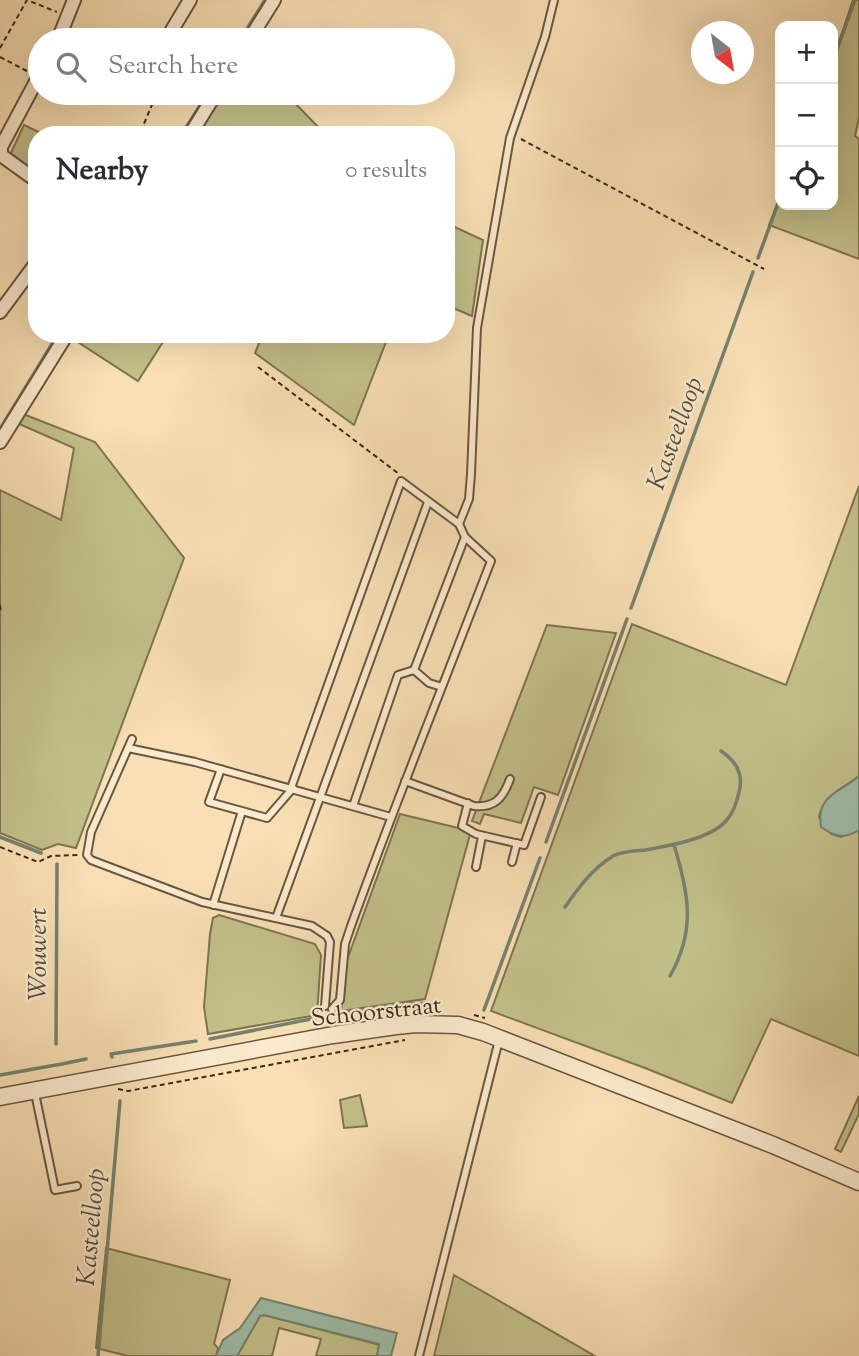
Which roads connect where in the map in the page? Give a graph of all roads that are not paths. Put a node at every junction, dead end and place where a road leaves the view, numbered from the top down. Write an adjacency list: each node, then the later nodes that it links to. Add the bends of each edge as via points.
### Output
1 (74, 0): 5 (street)
2 (190, 0): 6 (street)
3 (274, 0): 7 (street)
4 (554, 0): 19 (lane, via 511,133 477,328 471,474)
5 (63, 28)
6 (173, 28)
7 (256, 28)
8 (28, 98): 11 (street)
9 (209, 105): 12 (street)
10 (0, 119): 11 (street)
11 (12, 126): 13 (street, via 1,155)
12 (196, 126)
13 (28, 174)
14 (28, 274): 15 (street)
15 (0, 312)
16 (61, 343): 17 (street)
17 (0, 442)
18 (428, 502): 19 (lane); 28 (lane, via 401,481); 29 (lane)
19 (459, 524): 20 (lane)
20 (465, 537): 21 (lane); 22 (lane, via 491,561)
21 (414, 670): 22 (lane, via 429,684); 32 (lane, via 398,675)
22 (442, 687): 27 (lane)
23 (132, 739): 24 (lane)
24 (128, 748): 25 (lane); 39 (lane, via 91,832 87,855 133,878)
25 (221, 769): 28 (lane); 33 (lane, via 209,802)
26 (510, 779): 31 (lane, via 497,802 486,807)
27 (405, 781): 31 (lane); 34 (lane)
28 (292, 788): 29 (lane); 33 (lane, via 267,818)
29 (321, 796): 32 (lane); 40 (lane)
30 (541, 797): 36 (lane, via 524,845)
31 (468, 803): 35 (lane, via 462,826)
32 (353, 806): 34 (lane)
33 (242, 811): 39 (lane)
34 (391, 817): 41 (lane)
35 (482, 836): 36 (lane); 38 (lane)
36 (517, 843): 37 (lane)
37 (512, 862)
38 (476, 867)
39 (213, 905): 40 (lane)
40 (276, 918): 42 (lane, via 312,926)
41 (347, 939): 42 (lane); 42 (lane, via 340,1000 329,1008)
42 (329, 940)
43 (500, 1039): 44 (street, Schoorstraat, via 458,1025 396,1026); 46 (street, Schoorstraat); 48 (lane)
44 (34, 1091): 45 (street, Schoorstraat); 47 (lane, via 55,1190)
45 (0, 1097)
46 (859, 1182)
47 (77, 1186)
48 (419, 1356)

